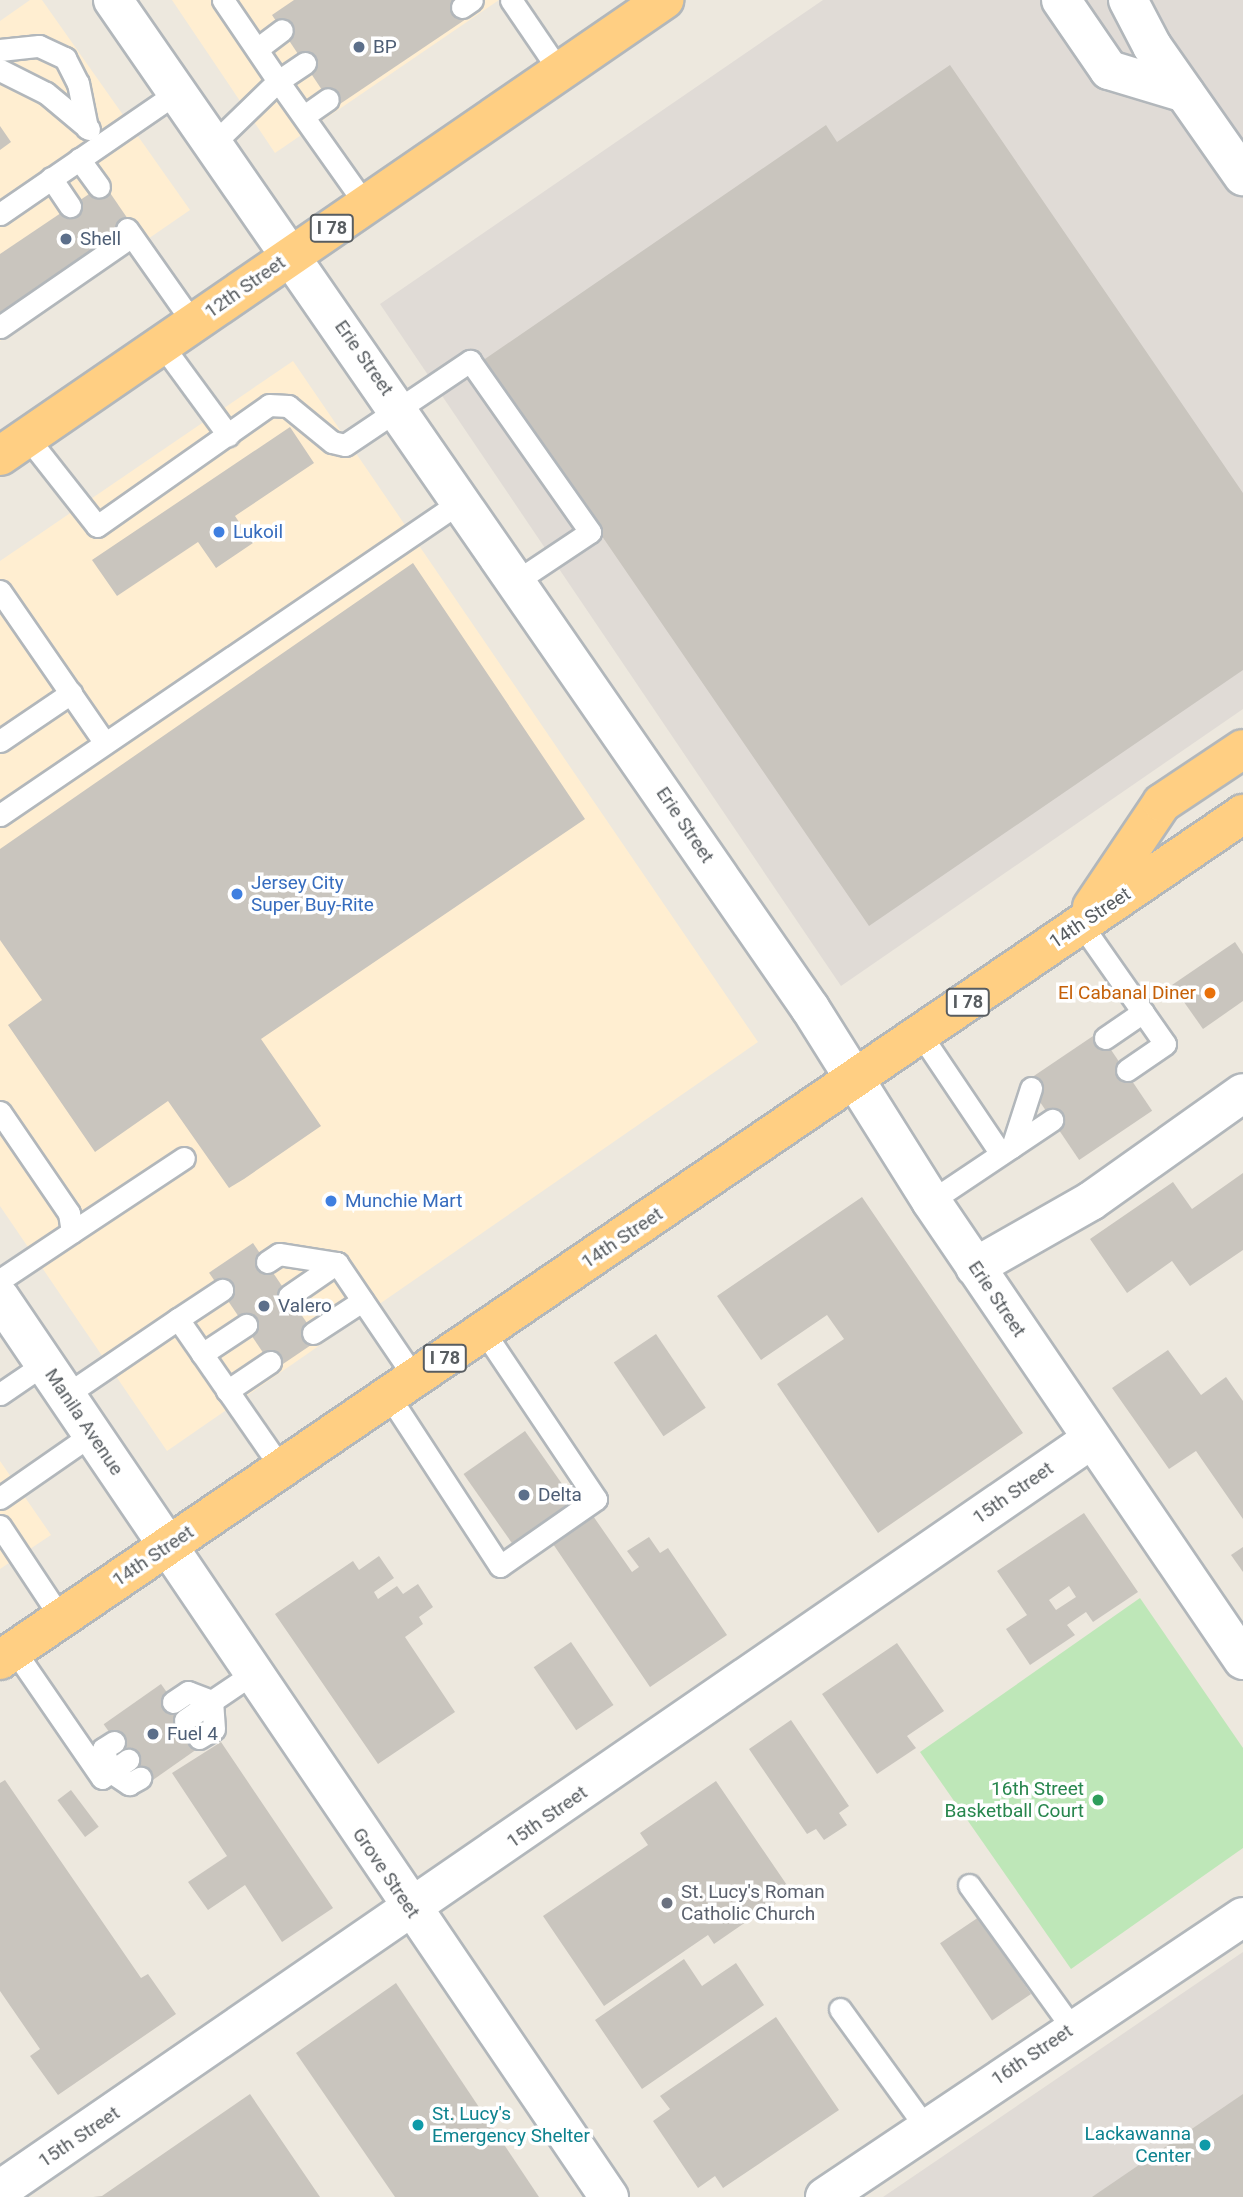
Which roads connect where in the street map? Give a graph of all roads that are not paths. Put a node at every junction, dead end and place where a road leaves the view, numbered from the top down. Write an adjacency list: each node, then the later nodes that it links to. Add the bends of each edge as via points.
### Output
1 (223, 0): 11 (lane)
2 (511, 0): 15 (lane)
3 (664, 0): 8 (highway, 12th Street / I 78)
4 (1061, 0): 18 (street, via 1109,70)
5 (1128, 0): 10 (street)
6 (1149, 0): 10 (street)
7 (122, 3): 17 (street, Erie Street)
8 (625, 14): 15 (highway, 12th Street / I 78)
9 (282, 30): 11 (lane)
10 (1152, 46): 18 (street)
11 (257, 49): 16 (lane)
12 (0, 50): 21 (lane, via 39,46 65,58 78,83)
13 (305, 63): 16 (lane)
14 (0, 70): 21 (lane, via 46,93)
15 (560, 72): 28 (highway, 12th Street / I 78)
16 (278, 81): 20 (lane); 23 (lane)
17 (176, 93): 22 (lane); 23 (street, Erie Street)
18 (1185, 93): 25 (street)
19 (328, 99): 20 (lane)
20 (304, 116): 28 (lane)
21 (87, 128): 22 (lane)
22 (104, 142): 24 (lane)
23 (212, 145): 31 (street, Erie Street)
24 (79, 159): 26 (lane); 27 (lane)
25 (1243, 176)
26 (51, 178): 29 (lane); 30 (lane)
27 (99, 187)
28 (365, 204): 31 (highway, 12th Street / I 78)
29 (71, 206)
30 (0, 214)
31 (290, 256): 32 (highway, 12th Street / I 78); 35 (street, Erie Street)
32 (193, 323): 33 (lane, via 130,232 17,309); 34 (highway, 12th Street / I 78)
33 (0, 327)
34 (162, 345): 36 (lane); 37 (highway, 12th Street / I 78)
35 (400, 409): 36 (lane, via 345,445 332,442 278,403); 38 (street, Erie Street); 39 (lane, via 470,361 590,533)
36 (228, 435): 37 (lane, via 97,526)
37 (14, 446)
38 (463, 500): 39 (street, Erie Street); 44 (lane)
39 (519, 580): 53 (street, Erie Street)
40 (0, 591): 41 (lane)
41 (8, 620): 42 (lane)
42 (71, 693): 43 (lane); 44 (lane)
43 (0, 741)
44 (104, 743): 47 (lane)
45 (1243, 749): 48 (highway, via 1162,803)
46 (1243, 814): 48 (highway, 14th Street / I 78)
47 (0, 815)
48 (1081, 924): 49 (lane); 50 (highway, 14th Street / I 78)
49 (1143, 1012): 51 (lane); 52 (lane, via 1165,1044)
50 (921, 1035): 53 (highway, 14th Street / I 78); 58 (lane)
51 (1105, 1038)
52 (1127, 1070)
53 (854, 1080): 60 (street, Erie Street); 71 (highway, 14th Street / I 78)
54 (1031, 1088): 58 (lane)
55 (1243, 1093): 64 (street, via 1091,1201)
56 (0, 1112): 61 (lane, via 69,1213)
57 (1052, 1120): 58 (lane)
58 (1006, 1151): 60 (lane)
59 (184, 1158): 61 (lane)
60 (931, 1202): 64 (street, Erie Street)
61 (72, 1231): 67 (lane)
62 (267, 1262): 63 (lane, via 279,1254)
63 (337, 1263): 66 (lane); 68 (lane)
64 (975, 1267): 81 (street, Erie Street)
65 (222, 1290): 69 (lane)
66 (289, 1296)
67 (2, 1301): 75 (street, Manila Avenue)
68 (362, 1301): 72 (lane); 76 (lane)
69 (178, 1319): 73 (lane); 79 (lane)
70 (246, 1325): 73 (lane)
71 (484, 1332): 76 (highway, 14th Street / I 78); 76 (lane, via 560,1465 596,1499 500,1566 483,1520)
72 (313, 1334)
73 (202, 1354): 77 (lane)
74 (270, 1362): 77 (lane)
75 (44, 1364): 78 (lane); 79 (street, Manila Avenue)
76 (402, 1387): 82 (highway, 14th Street / I 78)
77 (227, 1391): 82 (lane)
78 (0, 1394)
79 (66, 1395): 80 (street, Manila Avenue)
80 (92, 1434): 83 (lane); 85 (street, Manila Avenue)
81 (1092, 1438): 88 (street, Erie Street); 97 (street, 15th Street)
82 (282, 1469): 85 (highway, 14th Street / I 78)
83 (0, 1498)
84 (2, 1536): 86 (lane)
85 (167, 1546): 86 (highway, 14th Street / I 78); 89 (street, Grove Street)
86 (61, 1618): 87 (highway, 14th Street / I 78)
87 (7, 1655): 94 (lane, via 102,1778)
88 (1243, 1660)
89 (252, 1674): 90 (lane); 97 (street, Grove Street)
90 (212, 1701): 91 (lane); 92 (lane, via 214,1729)
91 (179, 1711)
92 (199, 1738)
93 (114, 1742): 94 (lane, via 103,1749)
94 (119, 1766): 95 (lane, via 129,1784)
95 (140, 1778)
96 (969, 1885): 100 (lane)
97 (412, 1912): 102 (street, 15th Street); 103 (street, Grove Street)
98 (1243, 1917): 100 (street, 16th Street)
99 (840, 2009): 101 (lane)
100 (1072, 2028): 101 (street, 16th Street)
101 (926, 2128): 104 (street, 16th Street)
102 (0, 2190)
103 (609, 2197)
104 (825, 2197)

